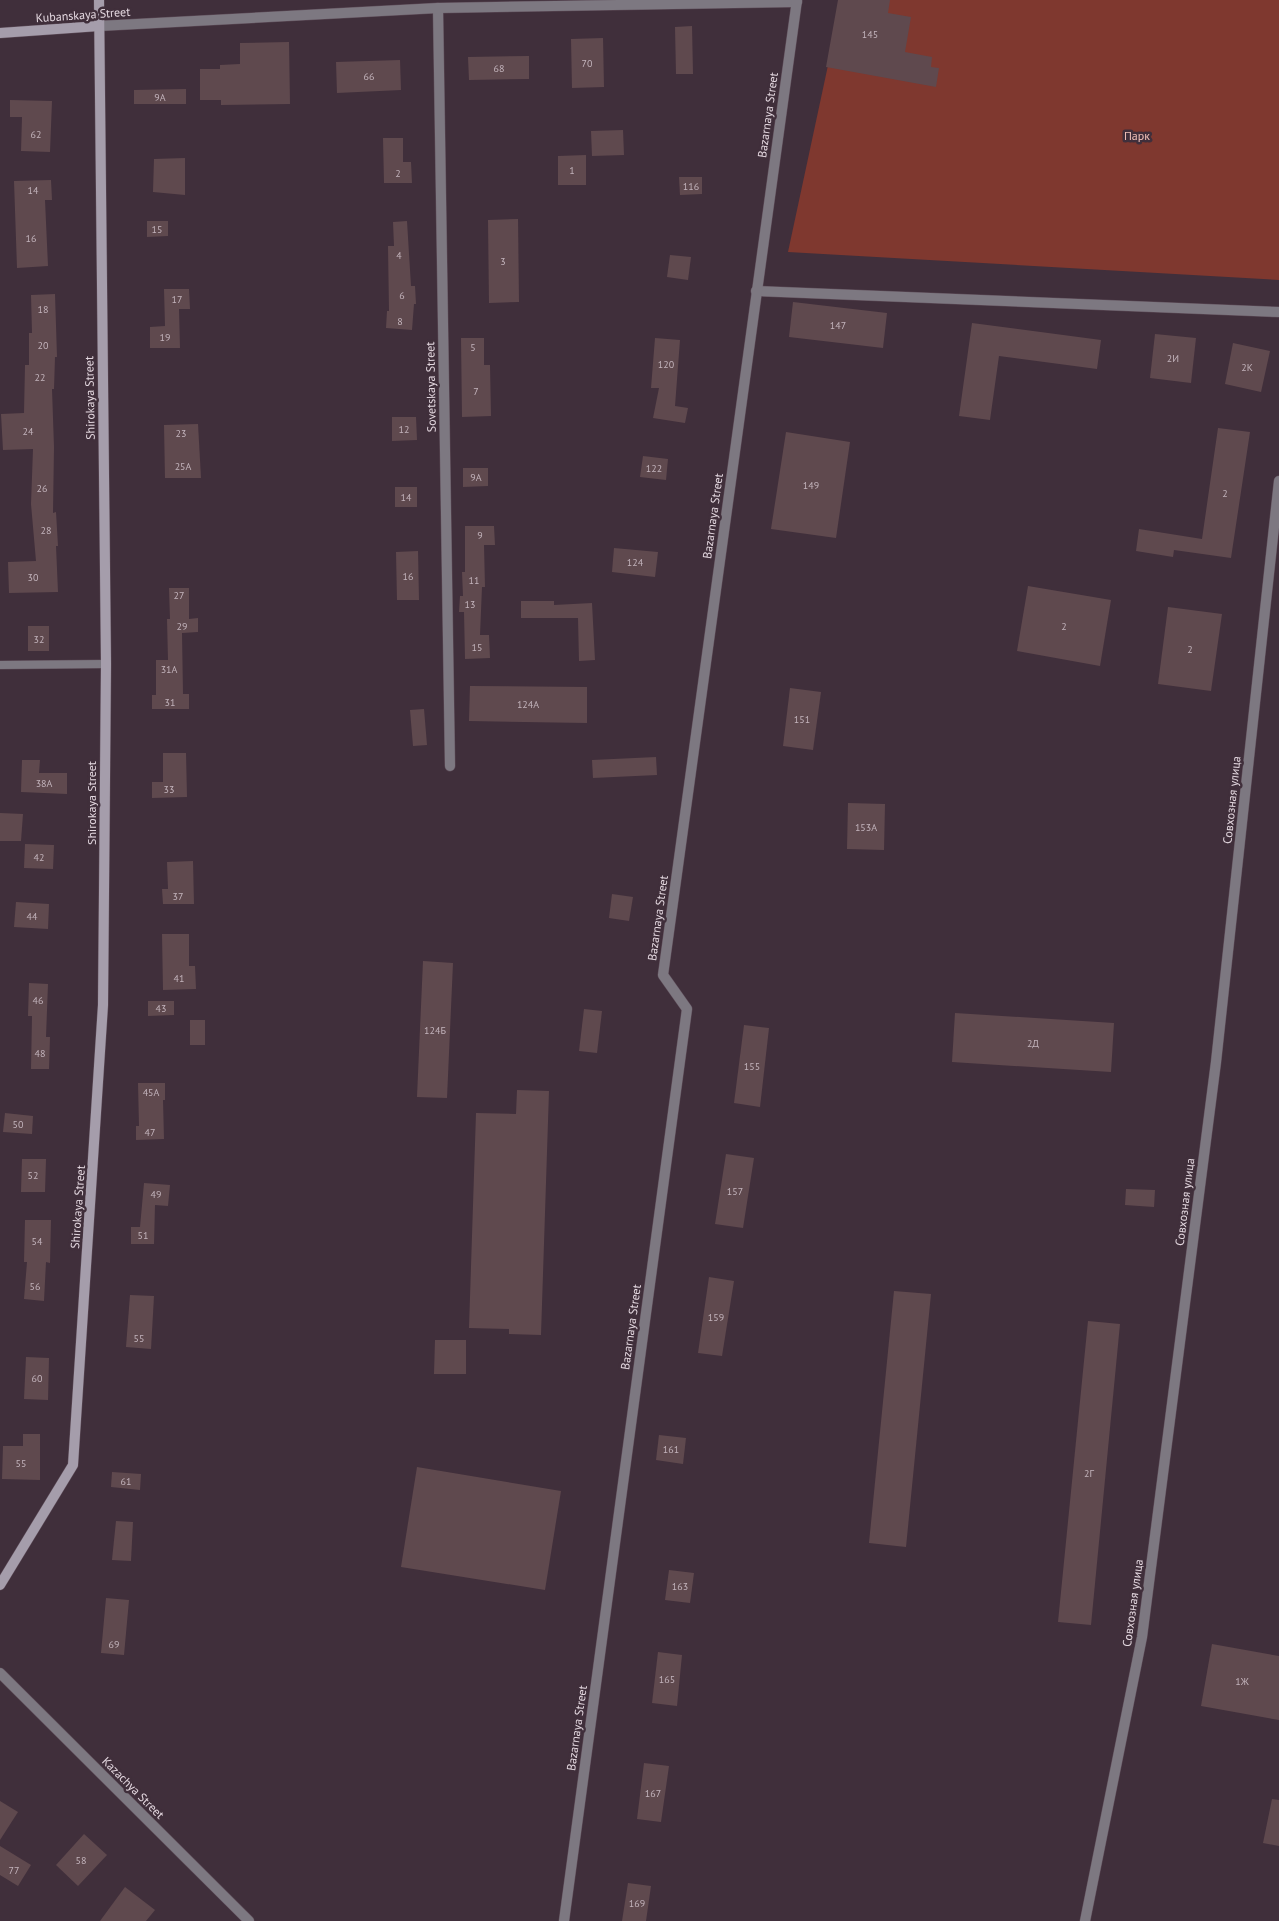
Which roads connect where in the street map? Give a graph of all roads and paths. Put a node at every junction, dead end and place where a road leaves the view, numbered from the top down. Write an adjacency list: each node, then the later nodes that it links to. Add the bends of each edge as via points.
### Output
1 (100, 0): 4 (street, Shirokaya Street)
2 (797, 1): 3 (street, Kubanskaya Street); 6 (street, Bazarnaya Street)
3 (438, 8): 4 (street, Kubanskaya Street); 11 (street, Sovetskaya Street)
4 (99, 26): 5 (street, Kubanskaya Street); 9 (street, Shirokaya Street)
5 (0, 33)
6 (756, 291): 7 (street); 15 (street, Bazarnaya Street, via 663,975 687,1009)
7 (1279, 312)
8 (1279, 481): 16 (street, Совхозная улица, via 1216,1062 1143,1627)
9 (106, 664): 10 (lane); 12 (street, Shirokaya Street, via 104,1005 73,1465)
10 (0, 665)
11 (450, 766)
12 (1, 1581)
13 (0, 1673): 14 (street, Kazachya Street)
14 (249, 1921)
15 (564, 1921)
16 (1085, 1921)

